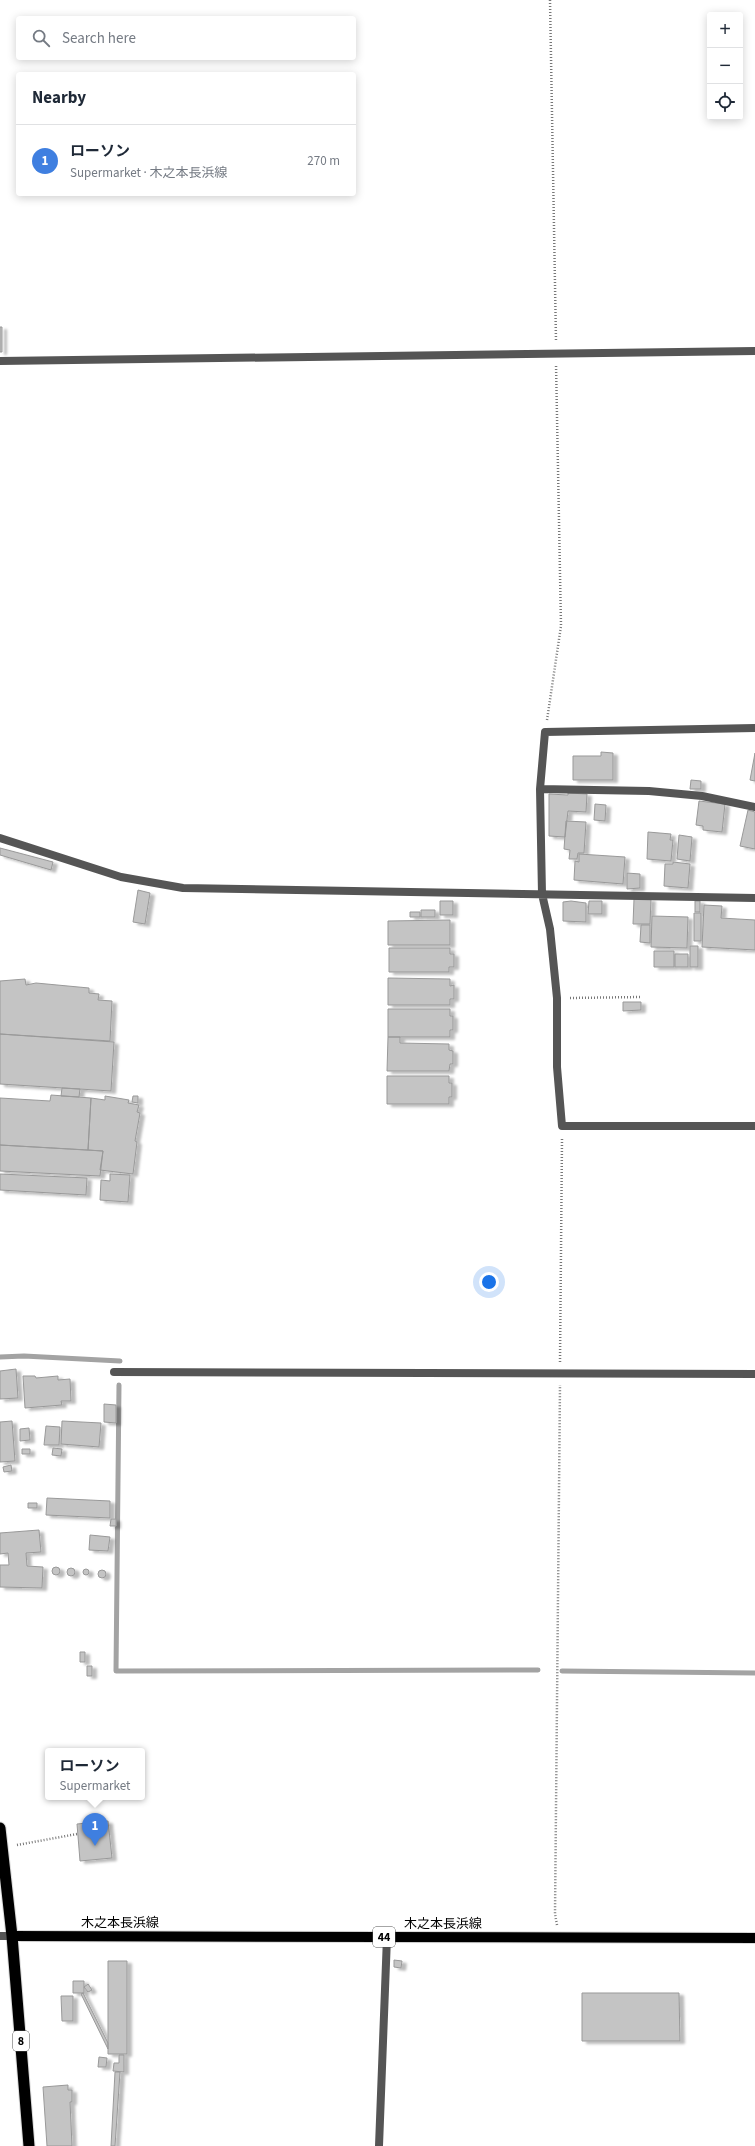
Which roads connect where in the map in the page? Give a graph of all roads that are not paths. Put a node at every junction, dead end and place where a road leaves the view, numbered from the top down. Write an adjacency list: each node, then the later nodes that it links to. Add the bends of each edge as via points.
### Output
1 (755, 351): 2 (street)
2 (0, 361)
3 (755, 728): 4 (street, via 545,732)
4 (540, 789): 5 (street, via 649,791 702,796); 7 (street)
5 (755, 807)
6 (0, 838): 7 (street, via 121,877 183,888)
7 (542, 894): 8 (street); 9 (street, via 550,929 557,998 557,1067 562,1126)
8 (755, 898)
9 (755, 1126)
10 (114, 1372): 11 (street)
11 (755, 1374)
12 (0, 1828): 14 (highway, 8)
13 (0, 1936): 14 (street)
14 (12, 1936): 15 (main road, 木之本長浜線 / 44); 17 (highway, 8)
15 (387, 1937): 16 (main road, 木之本長浜線 / 44); 18 (street)
16 (755, 1938)
17 (29, 2146)
18 (379, 2146)

